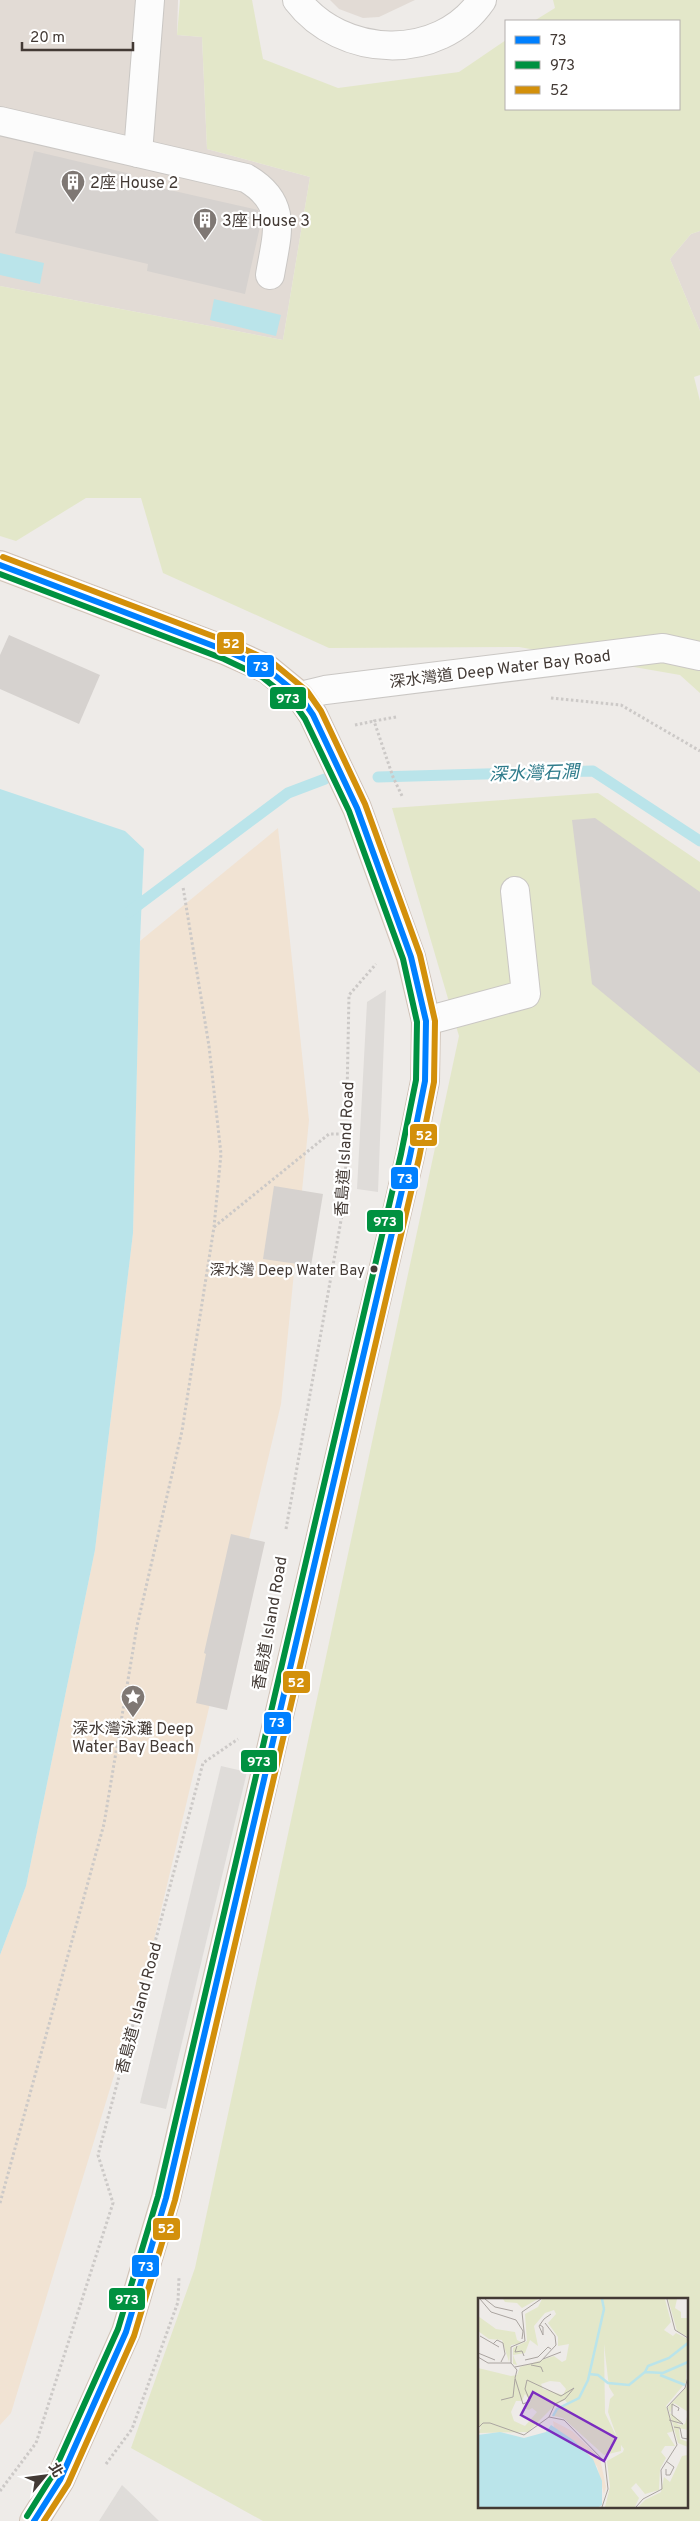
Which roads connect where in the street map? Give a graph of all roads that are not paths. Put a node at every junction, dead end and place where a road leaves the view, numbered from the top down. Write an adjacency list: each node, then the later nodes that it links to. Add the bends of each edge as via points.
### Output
1 (150, 0): 5 (street)
2 (297, 0): 3 (street, via 316,20 338,34 388,46 413,44 438,36 460,22)
3 (482, 0)
4 (0, 121): 5 (street)
5 (138, 153): 6 (street, via 246,178 259,186 270,198 277,218)
6 (270, 275)
7 (0, 565): 9 (main road, 香島道 Island Road, via 227,651 267,669)
8 (700, 656): 9 (street, 深水灣道 Deep Water Bay Road, via 663,648 325,690)
9 (300, 696): 11 (main road, 香島道 Island Road, via 357,808 411,957)
10 (516, 892): 11 (street, via 526,994)
11 (426, 1021): 12 (main road, 香島道 Island Road, via 425,1081 410,1156 166,2198 126,2332 60,2480)
12 (34, 2521)

